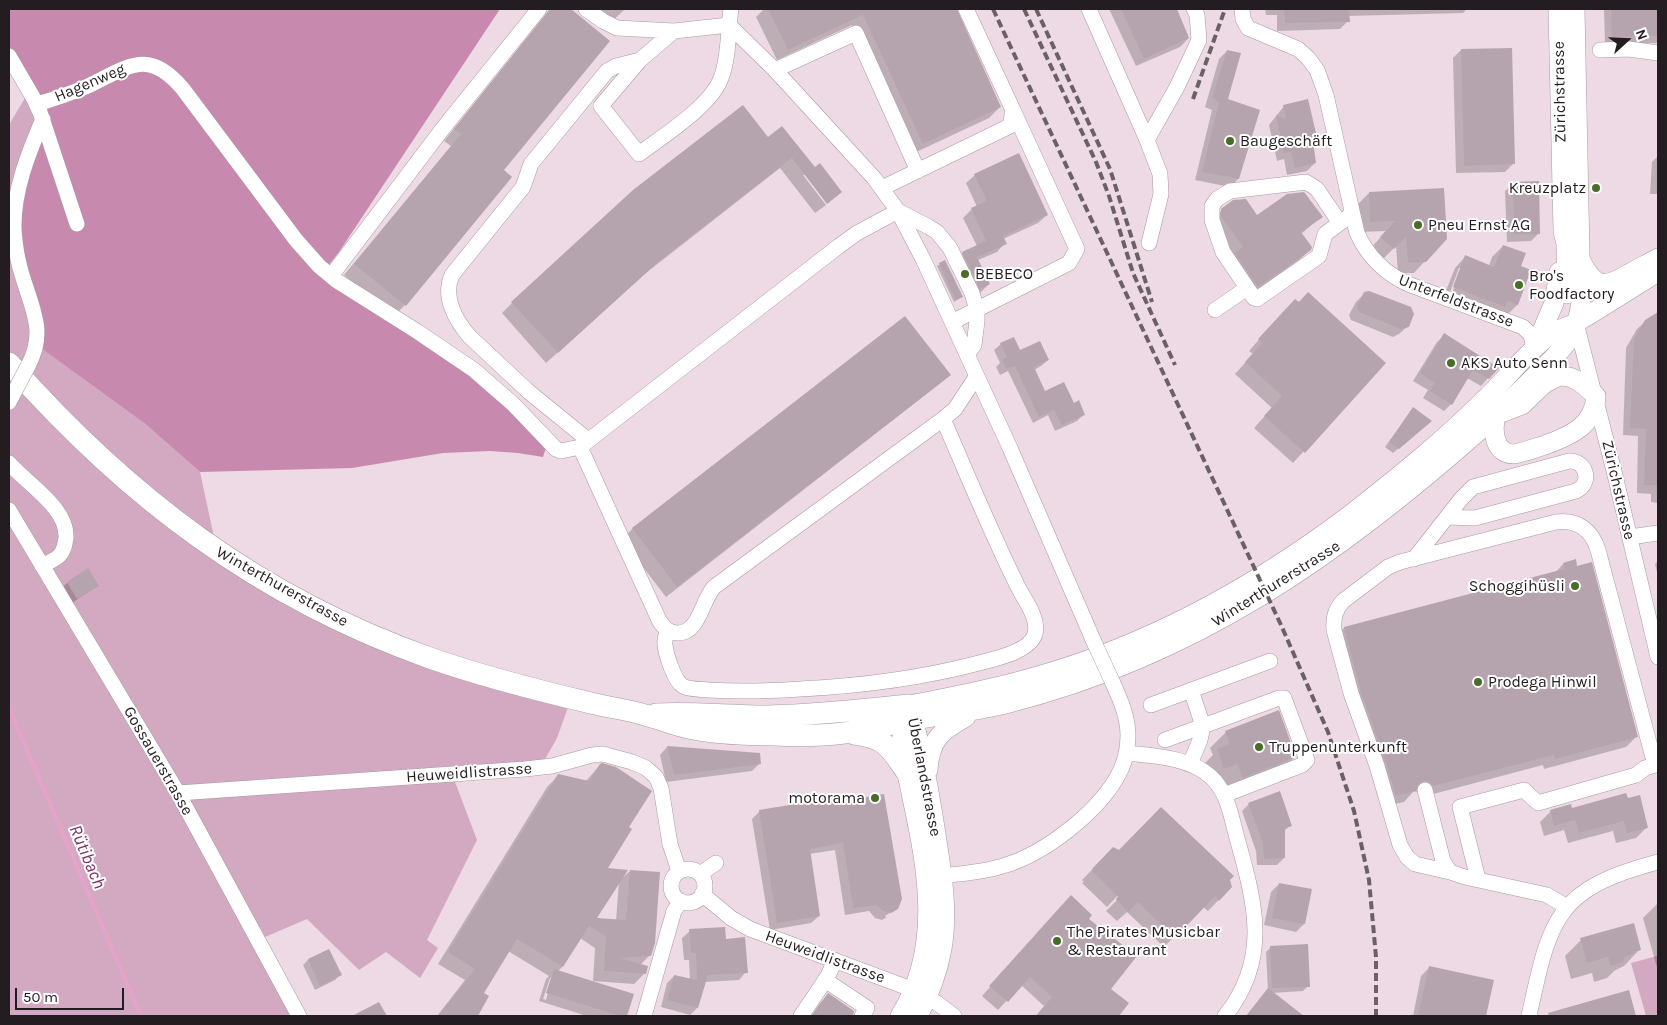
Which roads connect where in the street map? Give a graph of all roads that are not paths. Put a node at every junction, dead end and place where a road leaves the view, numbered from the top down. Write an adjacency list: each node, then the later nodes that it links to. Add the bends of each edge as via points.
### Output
1 (539, 9): 31 (street)
2 (586, 9): 11 (street, via 617,28)
3 (731, 9): 10 (street)
4 (966, 9): 18 (street)
5 (1089, 9): 20 (street)
6 (1194, 9): 20 (street, via 1199,40)
7 (1242, 9): 24 (street, Unterfeldstrasse, via 1248,28 1298,49 1317,70 1324,86)
8 (1558, 9): 26 (main road, Zürichstrasse)
9 (1574, 9): 29 (main road, Zürichstrasse)
10 (729, 25): 11 (street); 15 (street, via 724,66 716,88 707,100 639,154 601,106); 16 (street)
11 (674, 31): 15 (street)
12 (1600, 50): 13 (street)
13 (1658, 53)
14 (9, 56): 17 (street)
15 (640, 60): 45 (street, via 607,71 531,164 523,187 448,284 452,310 462,328)
16 (775, 70): 21 (street, via 856,33); 22 (street)
17 (37, 104): 19 (street); 31 (street, Hagenweg, via 82,88 126,67 144,64 166,72 177,81 296,240)
18 (1013, 110): 21 (street, via 1010,126); 33 (street, via 1077,249 1069,264)
19 (43, 119): 25 (street); 39 (street, Hagenweg, via 24,170 15,214 19,264 38,329 37,345)
20 (1147, 140): 27 (street, via 1160,174 1161,194)
21 (918, 171): 22 (street)
22 (882, 188): 23 (street)
23 (898, 211): 33 (street, via 929,227 943,239 972,293); 35 (street); 45 (street, via 839,246)
24 (1346, 219): 32 (street, via 1324,235 1319,256 1257,299); 32 (street, via 1306,182 1235,190 1221,196 1212,206 1212,220 1223,252); 37 (street, Unterfeldstrasse, via 1384,271 1408,284 1523,327 1530,335)
25 (77, 224)
26 (1563, 231): 36 (main road, Zürichstrasse, via 1568,306); 37 (main road, via 1554,303)
27 (1149, 243)
28 (1658, 258): 29 (main road, via 1608,284 1591,278)
29 (1580, 260): 36 (main road, Zürichstrasse, via 1581,303)
30 (1658, 272): 36 (main road, Winterthurerstrasse)
31 (328, 274): 45 (street, via 474,370 558,450)
32 (1247, 288): 34 (street)
33 (976, 310): 35 (street); 38 (street, via 974,345)
34 (1216, 310)
35 (952, 322): 38 (street)
36 (1576, 323): 37 (main road, Winterthurerstrasse, via 1554,332); 41 (street, Zürichstrasse); 43 (main road, Winterthurerstrasse, via 1570,339 1560,351)
37 (1534, 349): 60 (main road, Winterthurerstrasse, via 1484,400 1407,469 1350,515 1263,576 1154,632 1085,660)
38 (967, 355): 40 (street)
39 (18, 364): 42 (street, Hagenweg, bridge); 59 (highway, Winterthurerstrasse, via 79,438 152,503 217,550 296,598 384,640 460,668 547,693)
40 (976, 377): 44 (street, via 955,409); 64 (street, bridge, via 1122,704 1127,722)
41 (1596, 396): 43 (main road, via 1576,379 1559,376 1545,383 1522,405); 43 (main road, via 1591,415 1576,431 1562,439 1514,454 1506,453 1498,445 1494,434); 50 (street, Zürichstrasse)
42 (9, 402)
43 (1496, 415): 58 (main road, Winterthurerstrasse, via 1372,521 1248,605 1113,669 1044,694)
44 (943, 419): 53 (street, via 714,586 691,628 680,633); 53 (street, via 998,547 1034,618 1035,635 1031,642 1012,653 969,665 883,682 786,690 716,690 688,688 678,682 665,646)
45 (584, 444): 53 (street, via 658,620)
46 (9, 463): 52 (street, via 54,506 64,525 66,541 62,552)
47 (9, 510): 52 (street, Gossauerstrasse)
48 (1447, 517): 48 (street, via 1473,487 1481,484 1569,461 1577,462 1584,469 1586,483 1576,491 1475,518); 51 (street)
49 (1658, 532): 50 (street)
50 (1630, 537): 54 (street, Zürichstrasse)
51 (1414, 559): 66 (street, via 1556,522 1574,522 1585,529 1598,550); 75 (street, via 1388,568 1343,601 1335,613 1334,630 1400,845 1415,864)
52 (42, 566): 70 (street, Gossauerstrasse)
53 (668, 630)
54 (1658, 657)
55 (1270, 661): 56 (street)
56 (1191, 690): 57 (street); 61 (street)
57 (1152, 705)
58 (976, 712): 60 (main road, Winterthurerstrasse); 68 (main road, via 938,736 930,754)
59 (644, 715): 60 (highway, via 685,712); 62 (highway, via 680,727 723,732 776,735)
60 (909, 716): 62 (highway); 67 (main road, Überlandstrasse, via 902,746); 68 (main road, Überlandstrasse)
61 (1203, 726): 63 (street); 65 (street); 71 (street, via 1284,698 1307,757 1302,765)
62 (846, 733): 67 (highway, via 881,740)
63 (1165, 740)
64 (1126, 753): 65 (street); 77 (street, via 1116,779 1103,796 1041,850 1006,865)
65 (1190, 764): 71 (street, via 1208,774)
66 (1656, 765): 78 (street, via 1636,775 1538,803 1524,790 1460,807)
67 (906, 771): 77 (main road, Überlandstrasse)
68 (927, 778): 77 (main road, Überlandstrasse)
69 (1425, 790): 75 (street, via 1443,861)
70 (178, 793): 74 (street, Heuweidlistrasse, via 525,770 603,754 640,765 656,777 670,844); 85 (street, Gossauerstrasse)
71 (1224, 795): 92 (street, via 1250,888 1255,926 1250,970 1239,997)
72 (1658, 862): 81 (street, via 1606,878 1586,889)
73 (716, 863): 76 (street)
74 (680, 871): 76 (street, via 690,869); 80 (street, via 675,875 672,886)
75 (1450, 872): 78 (street)
76 (700, 874): 79 (street, via 704,884)
77 (934, 877): 84 (main road, Überlandstrasse, via 945,916 944,937 937,971)
78 (1478, 880): 81 (street, via 1547,895)
79 (702, 894): 80 (street, via 695,901); 82 (street, Heuweidlistrasse, via 750,929)
80 (681, 901): 86 (street, via 674,911)
81 (1566, 907): 93 (street, via 1540,945)
82 (835, 960): 83 (street); 84 (street, Heuweidlistrasse)
83 (825, 980): 87 (street); 88 (street, via 867,1008)
84 (921, 993): 89 (main road, Überlandstrasse); 90 (main road, Überlandstrasse); 91 (street, Heuweidlistrasse)
85 (299, 1016)
86 (644, 1016)
87 (801, 1016)
88 (862, 1016)
89 (900, 1016)
90 (918, 1016)
91 (954, 1016)
92 (1225, 1016)
93 (1529, 1016)

